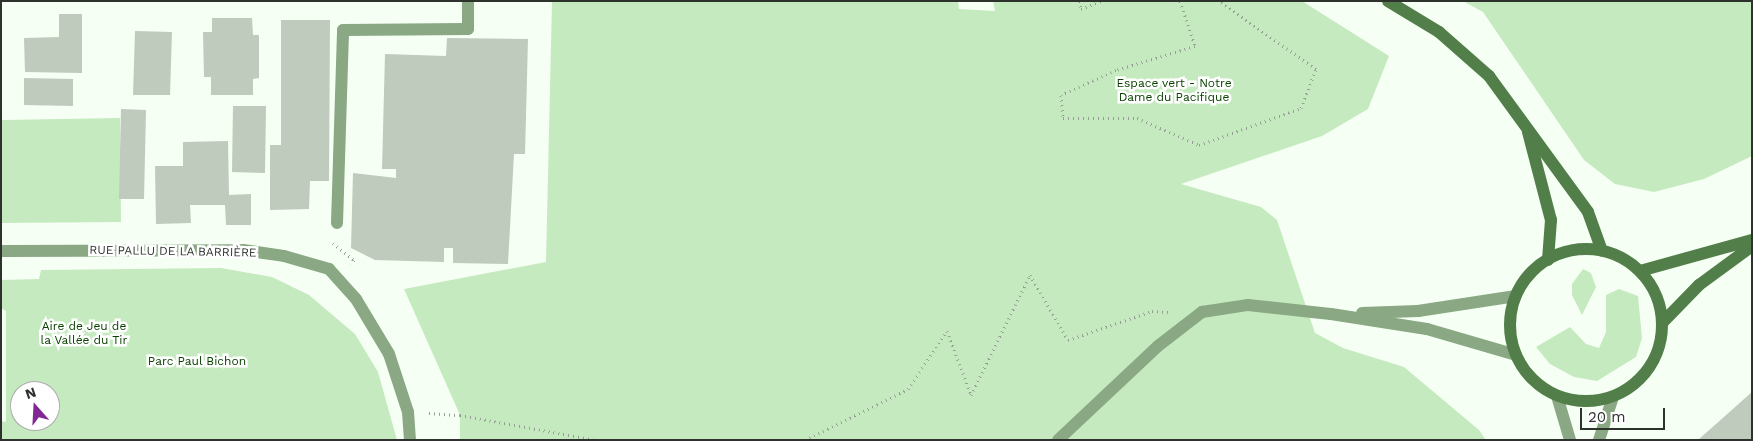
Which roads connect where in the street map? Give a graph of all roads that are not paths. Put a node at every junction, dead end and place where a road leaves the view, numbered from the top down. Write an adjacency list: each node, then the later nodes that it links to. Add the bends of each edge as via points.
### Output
1 (468, 1): 4 (street, via 468,29 343,30)
2 (1388, 1): 3 (main road, via 1439,32 1489,76)
3 (1526, 122): 8 (main road, via 1588,212); 9 (main road, via 1551,220)
4 (337, 223)
5 (1752, 240): 10 (main road)
6 (1752, 246): 13 (main road, via 1699,284)
7 (1, 250): 17 (street, RUE PALLU DE LA BARRIÈRE, via 243,250 284,256 329,270 356,299 389,354 408,412)
8 (1602, 251): 9 (main road, via 1575,251); 10 (main road, via 1623,258)
9 (1548, 260): 11 (main road, via 1529,275)
10 (1640, 271): 13 (main road, via 1660,303)
11 (1516, 296): 12 (street, via 1418,311); 14 (main road, via 1510,325)
12 (1330, 314): 14 (street, via 1428,329); 18 (street, via 1248,306 1202,312 1158,346)
13 (1663, 322): 16 (main road, via 1660,346 1650,367 1634,385)
14 (1516, 354): 15 (main road, via 1525,372)
15 (1557, 396): 16 (main road, via 1585,401); 19 (street)
16 (1612, 397): 20 (street)
17 (410, 440)
18 (1058, 440)
19 (1570, 440)
20 (1599, 440)

